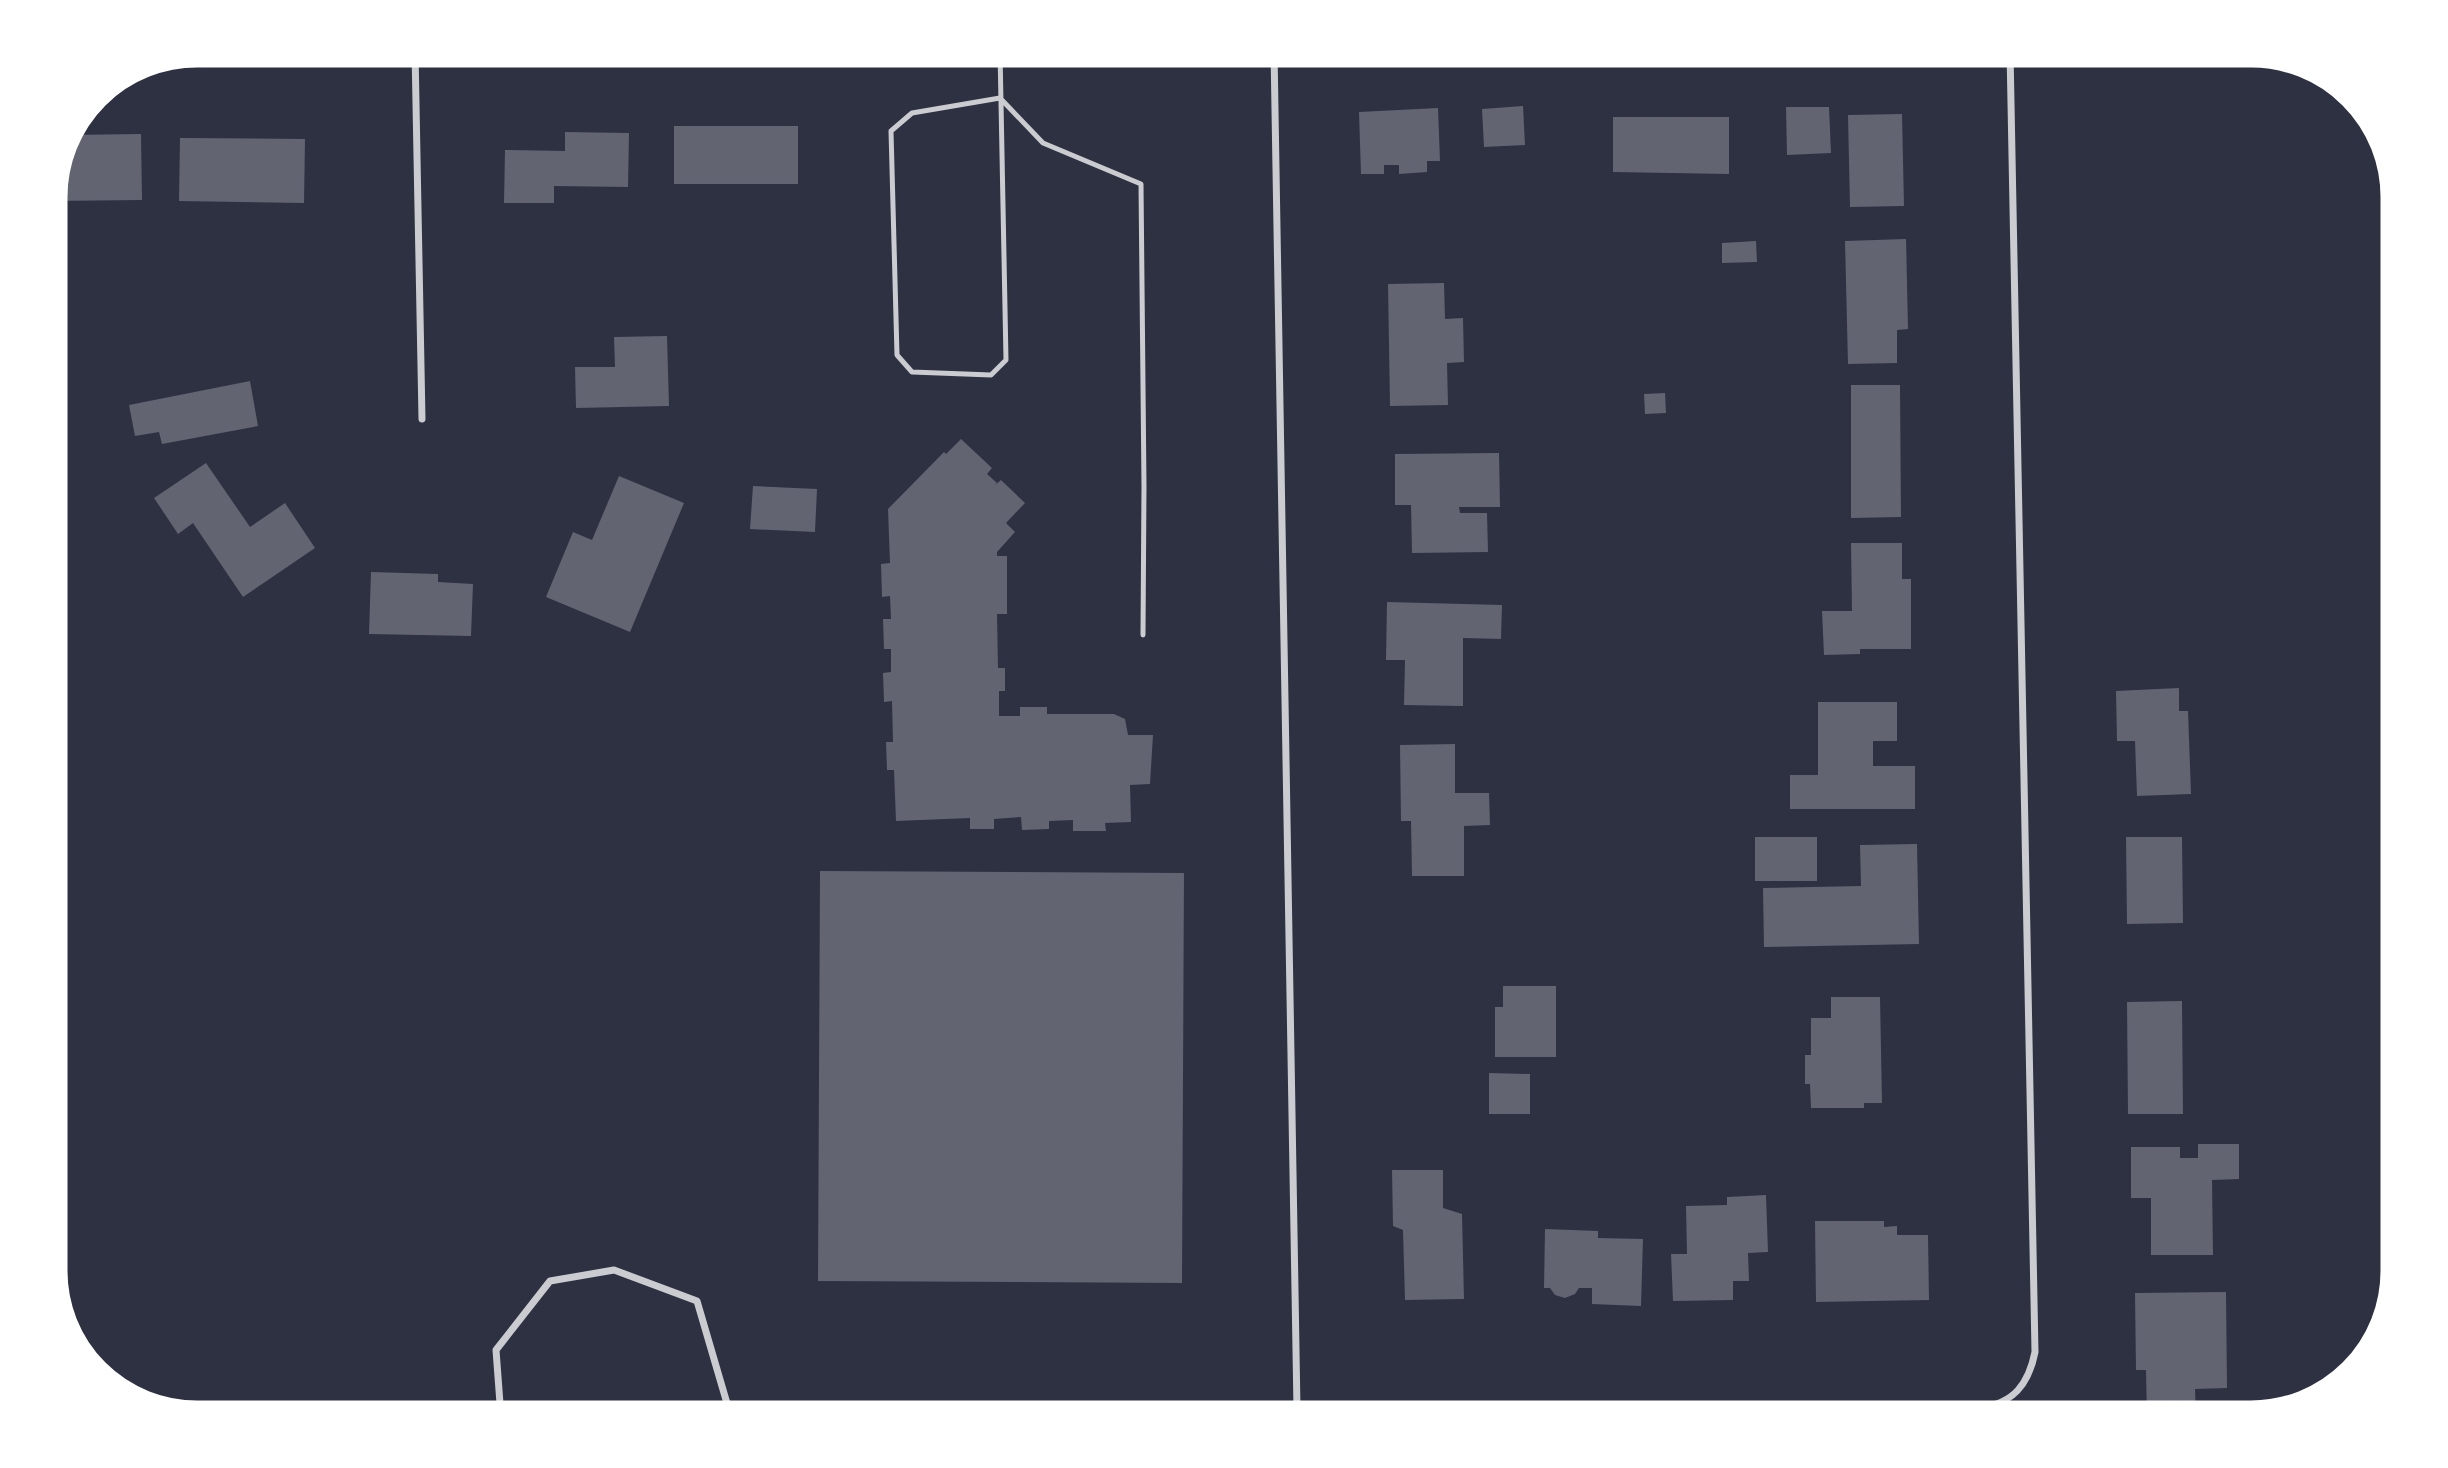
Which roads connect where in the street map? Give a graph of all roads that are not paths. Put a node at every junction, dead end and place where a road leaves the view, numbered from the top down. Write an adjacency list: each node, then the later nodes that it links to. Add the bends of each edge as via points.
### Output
1 (415, 63): 6 (street)
2 (1000, 63): 5 (lane)
3 (1274, 63): 10 (street)
4 (2010, 63): 11 (street, via 2035,1352 2030,1374 2016,1394)
5 (1000, 98): 5 (lane, via 912,113 891,131 897,355 912,372 991,375 1006,360); 7 (lane, via 1043,144 1141,184)
6 (422, 419)
7 (1143, 635)
8 (500, 1405): 9 (street, via 496,1350 550,1281 614,1270 697,1301)
9 (728, 1405)
10 (1297, 1405)
11 (1994, 1405)

